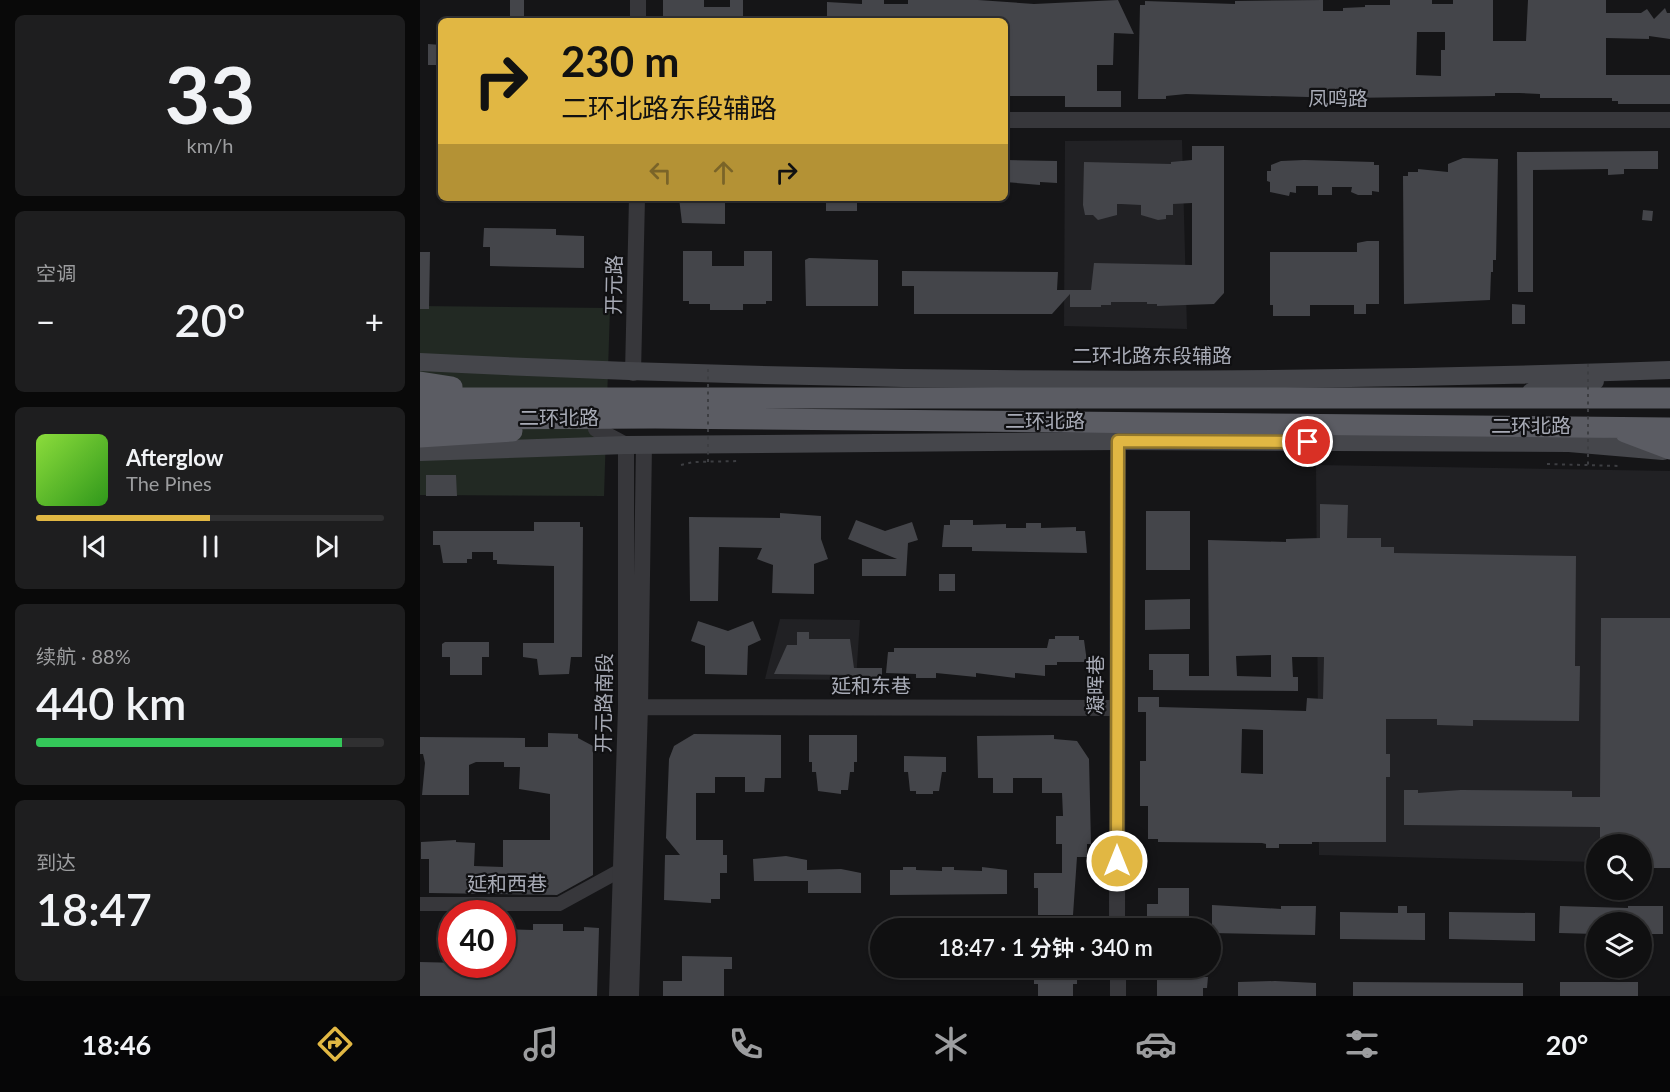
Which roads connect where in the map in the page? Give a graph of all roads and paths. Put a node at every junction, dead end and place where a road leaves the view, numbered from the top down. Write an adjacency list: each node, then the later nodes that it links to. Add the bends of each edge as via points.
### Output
1 (638, 0): 2 (street)
2 (638, 18)
3 (1008, 120): 4 (street, 凤鸣路)
4 (1670, 120)
5 (637, 201): 10 (street, 开元路)
6 (420, 362): 10 (main road, 二环北路东段辅路)
7 (1588, 364): 30 (path, bridge)
8 (708, 369): 27 (path, bridge)
9 (1663, 370): 10 (main road, 二环北路东段辅路, via 1493,377 967,379); 12 (main road)
10 (633, 373)
11 (420, 382): 14 (highway)
12 (1505, 396): 14 (highway, 二环北路); 15 (highway, 二环北路)
13 (420, 398): 14 (highway, 二环北路)
14 (536, 398)
15 (1670, 398)
16 (420, 418): 17 (highway, 二环北路)
17 (655, 418): 18 (highway, 二环北路); 20 (highway)
18 (1610, 426): 19 (highway, 二环北路); 24 (highway)
19 (1670, 428)
20 (596, 429): 21 (highway); 23 (street)
21 (420, 437)
22 (1118, 441): 23 (main road); 24 (main road, via 1569,443); 33 (street, 凝晖巷)
23 (635, 445): 25 (main road); 32 (street, 开元路南段)
24 (1670, 450)
25 (420, 452)
26 (739, 461): 27 (path)
27 (708, 462): 29 (path)
28 (1546, 464): 30 (path)
29 (681, 465)
30 (1588, 465): 31 (path)
31 (1618, 466)
32 (633, 707): 33 (street, 延和东巷); 34 (street, 开元路南段); 39 (street, 开元路南段)
33 (1117, 708): 36 (street, 凝晖巷)
34 (621, 870): 35 (street, 延和西巷, via 559,904); 38 (street, 开元路南段)
35 (420, 904)
36 (1118, 918)
37 (1118, 978): 40 (street)
38 (617, 996)
39 (631, 996)
40 (1118, 996)

